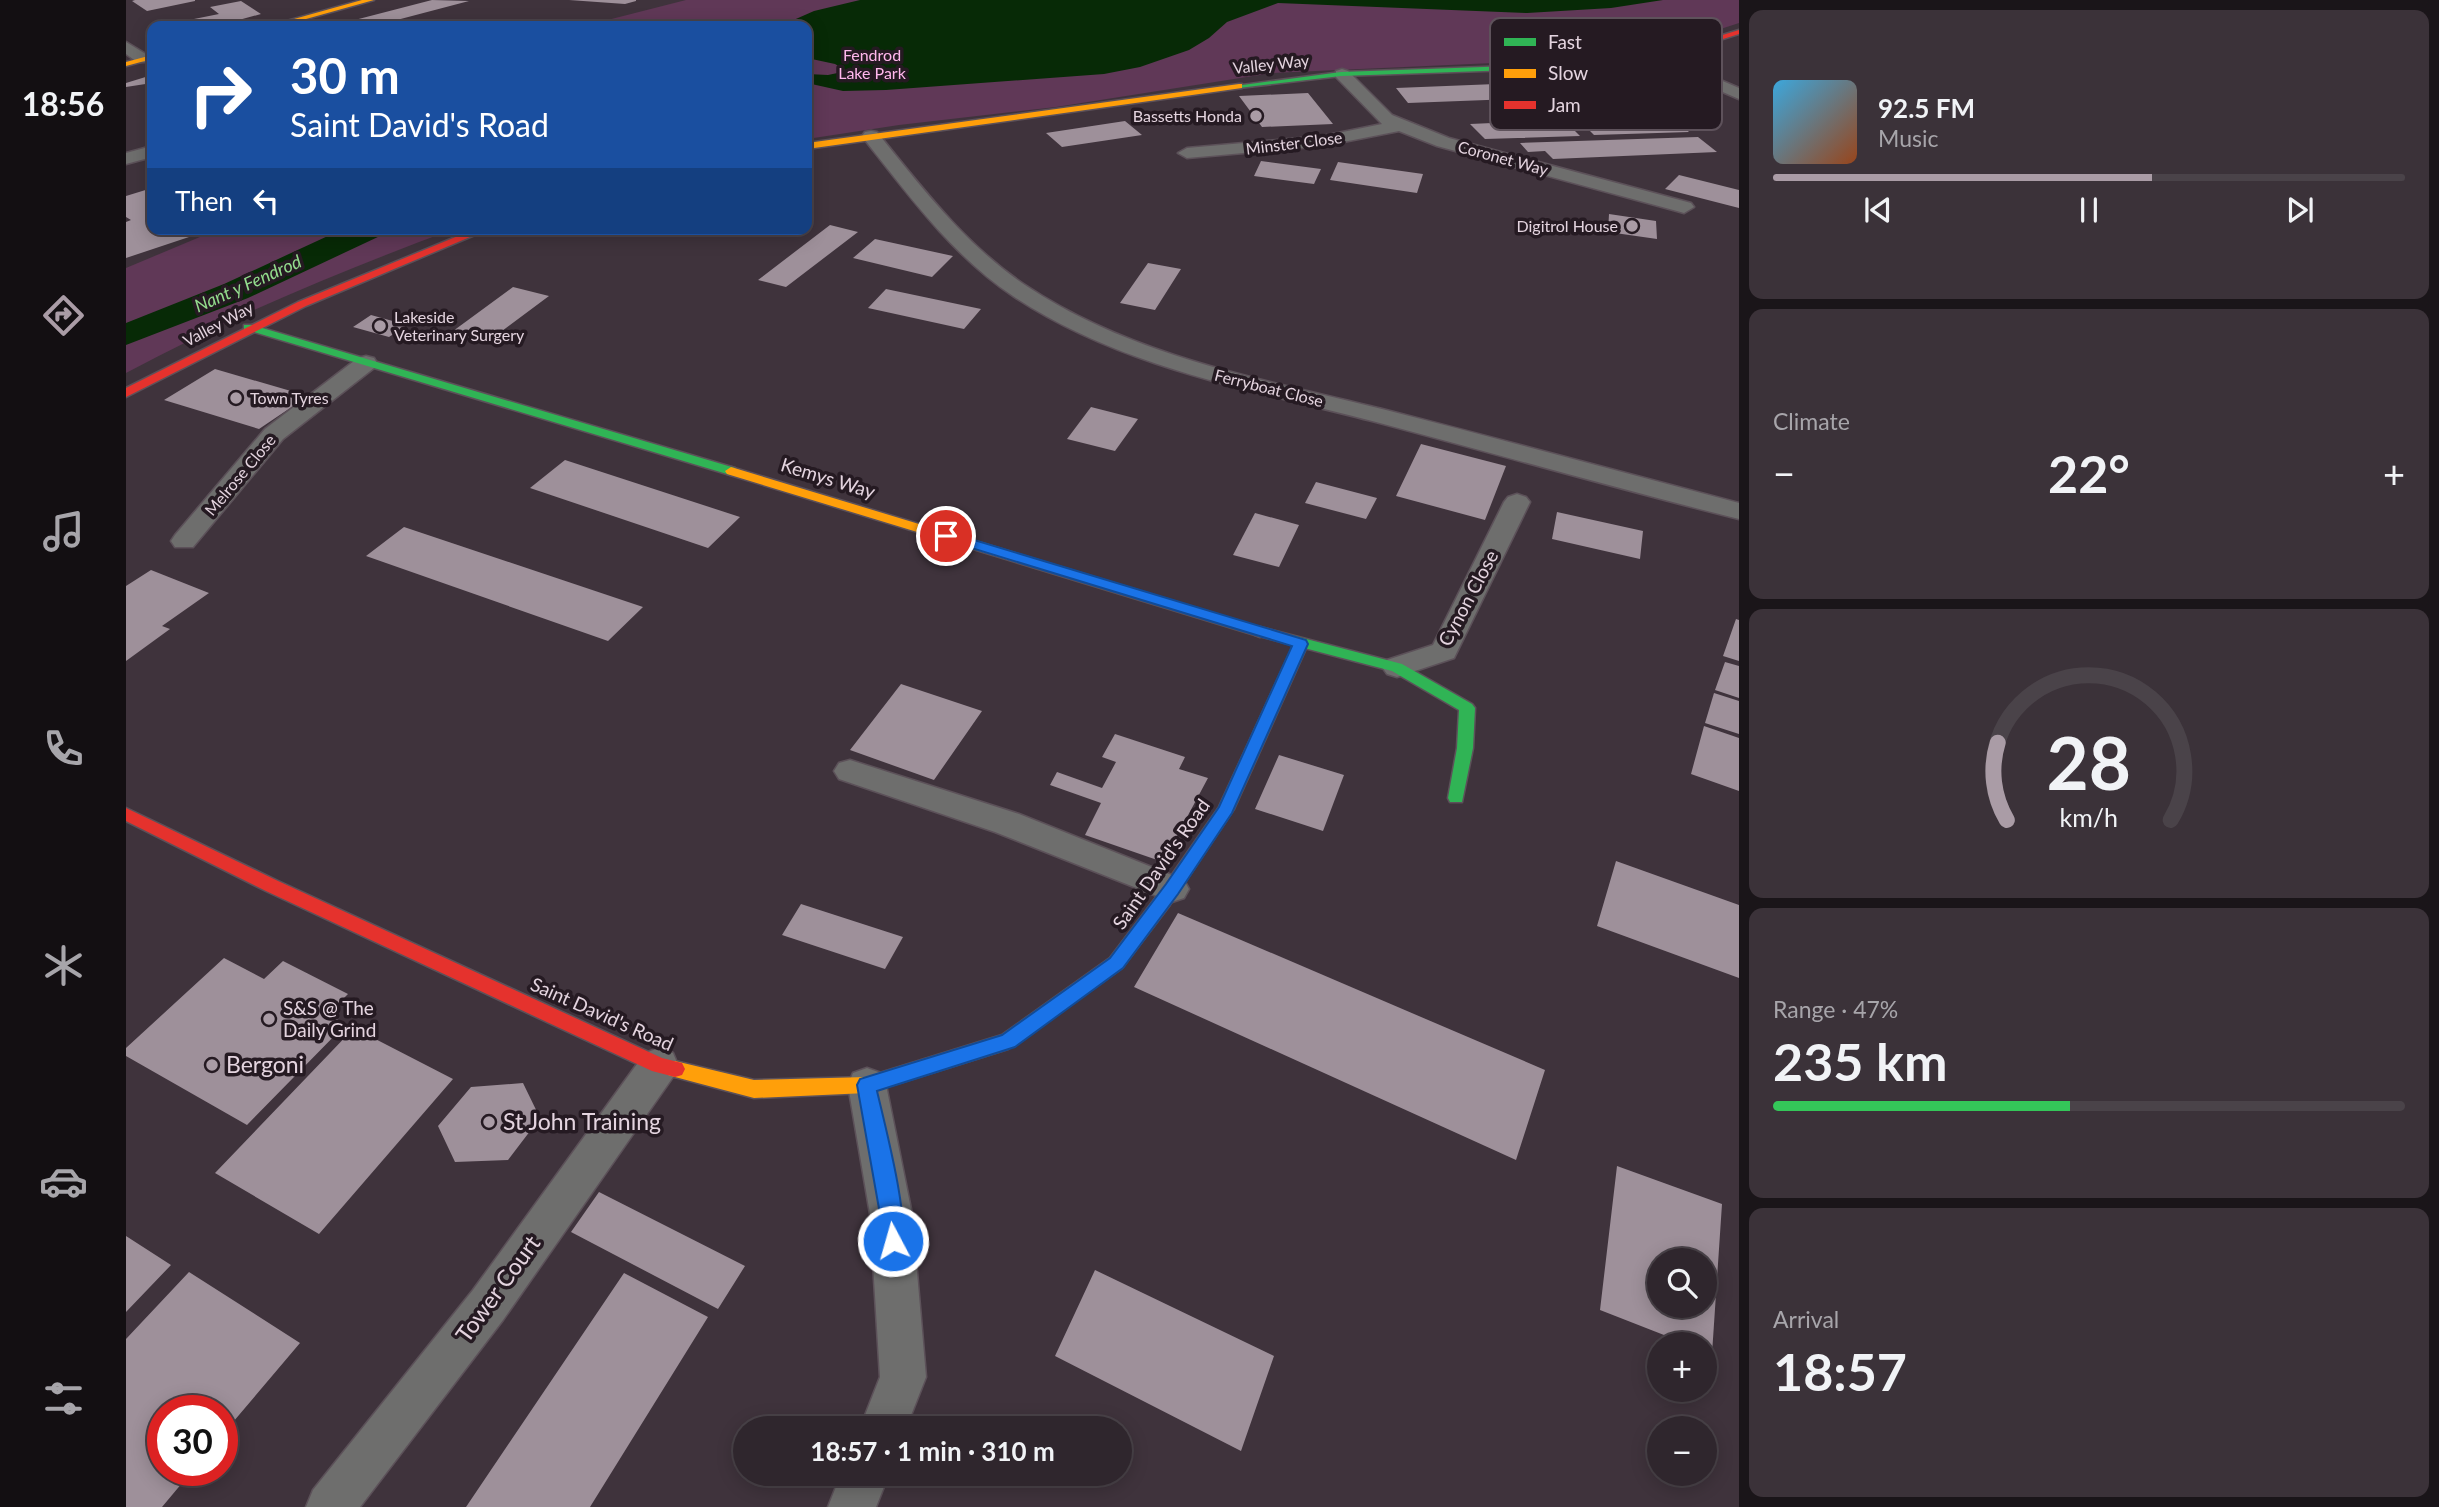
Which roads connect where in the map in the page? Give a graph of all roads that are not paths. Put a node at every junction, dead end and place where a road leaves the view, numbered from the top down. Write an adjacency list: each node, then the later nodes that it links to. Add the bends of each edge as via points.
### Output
1 (370, 0): 2 (street)
2 (296, 21)
3 (1739, 32): 4 (street, Valley Way)
4 (1722, 39)
5 (126, 47): 6 (street)
6 (147, 58)
7 (147, 58): 8 (street)
8 (126, 64)
9 (1490, 69): 10 (street, Valley Way)
10 (1342, 74): 13 (street, Coronet Way, via 1385,120); 14 (street, Valley Way, via 1244,83)
11 (1722, 87): 12 (street)
12 (1739, 94)
13 (1401, 125): 17 (street, Minster Close, via 1323,141); 19 (street, Coronet Way, via 1443,142)
14 (871, 135): 15 (street, Valley Way); 25 (street, Ferryboat Close, via 929,210 990,268 1021,292 1074,321 1200,370)
15 (812, 145)
16 (147, 153): 18 (street)
17 (1187, 153)
18 (126, 159)
19 (1684, 207)
20 (468, 235): 21 (street, Valley Way, via 359,276)
21 (248, 327): 22 (street, Kemys Way); 23 (street, Valley Way)
22 (366, 363): 26 (street, Melrose Close, via 274,434); 27 (street, Kemys Way)
23 (126, 393)
24 (1517, 502): 28 (street, Cynon Close, via 1444,651)
25 (1739, 511)
26 (184, 541)
27 (1301, 644): 28 (street, Kemys Way); 32 (street, Saint David's Road, via 1226,809)
28 (1397, 667): 30 (street, Kemys Way, via 1467,708)
29 (850, 771): 32 (street, via 1007,823)
30 (1456, 798)
31 (126, 814): 33 (street, Saint David's Road)
32 (1172, 889): 34 (street, Saint David's Road, via 1116,963 1008,1041)
33 (659, 1065): 34 (street, Saint David's Road, via 754,1089); 37 (street, Tower Court, via 488,1305)
34 (867, 1085): 35 (street, via 891,1214 903,1377)
35 (888, 1416)
36 (860, 1486): 38 (street)
37 (330, 1507)
38 (852, 1507)

